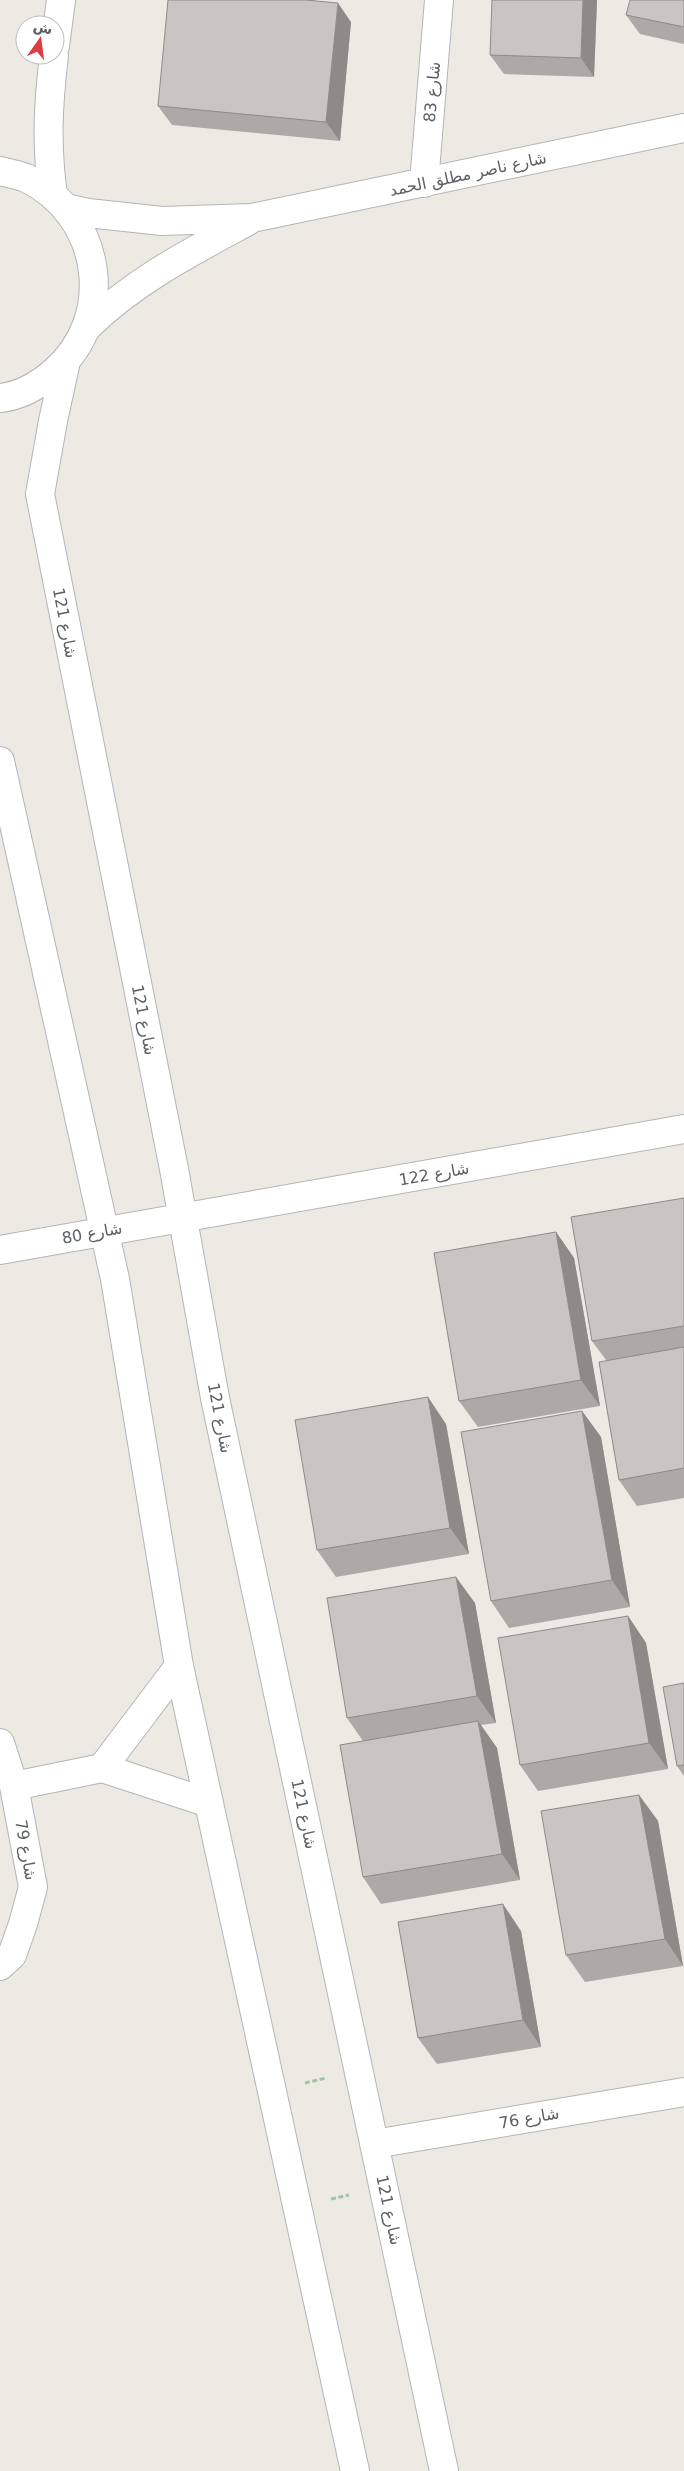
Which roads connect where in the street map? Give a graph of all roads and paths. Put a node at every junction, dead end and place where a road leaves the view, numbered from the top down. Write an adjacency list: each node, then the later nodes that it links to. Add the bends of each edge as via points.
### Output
1 (61, 0): 3 (street)
2 (439, 0): 7 (street, شارع 83)
3 (59, 15)
4 (53, 65): 8 (street, via 47,112 48,162)
5 (684, 128): 7 (street, شارع ناصر مطلق الحمد)
6 (0, 171): 8 (street, via 25,178)
7 (424, 184): 9 (street, شارع ناصر مطلق الحمد)
8 (59, 202): 9 (street, شارع ناصر مطلق الحمد, via 88,213 162,221); 10 (street, via 83,234 93,264 94,296)
9 (252, 218): 10 (street, شارع ناصر مطلق الحمد, via 139,283)
10 (87, 327): 11 (street)
11 (66, 361): 12 (street, via 40,383); 15 (street, شارع 121, via 40,494)
12 (0, 398)
13 (0, 761): 16 (street)
14 (684, 1129): 15 (street, شارع 122)
15 (183, 1218): 16 (street, شارع 80); 24 (street, شارع 121, via 217,1408)
16 (106, 1231): 17 (street, شارع 80); 18 (street)
17 (0, 1250)
18 (179, 1666): 20 (street); 22 (street)
19 (0, 1743): 21 (street, شارع 79)
20 (102, 1768): 21 (street); 22 (street)
21 (14, 1786): 23 (street, شارع 79, via 33,1887 12,1955)
22 (209, 1803): 25 (street)
23 (0, 1966)
24 (358, 2071): 25 (path); 27 (street, شارع 121)
25 (272, 2090): 29 (street)
26 (684, 2092): 27 (street, شارع 76)
27 (374, 2144): 28 (street, شارع 121)
28 (384, 2188): 29 (path); 31 (street, شارع 121)
29 (297, 2206): 30 (street)
30 (354, 2471)
31 (444, 2471)

